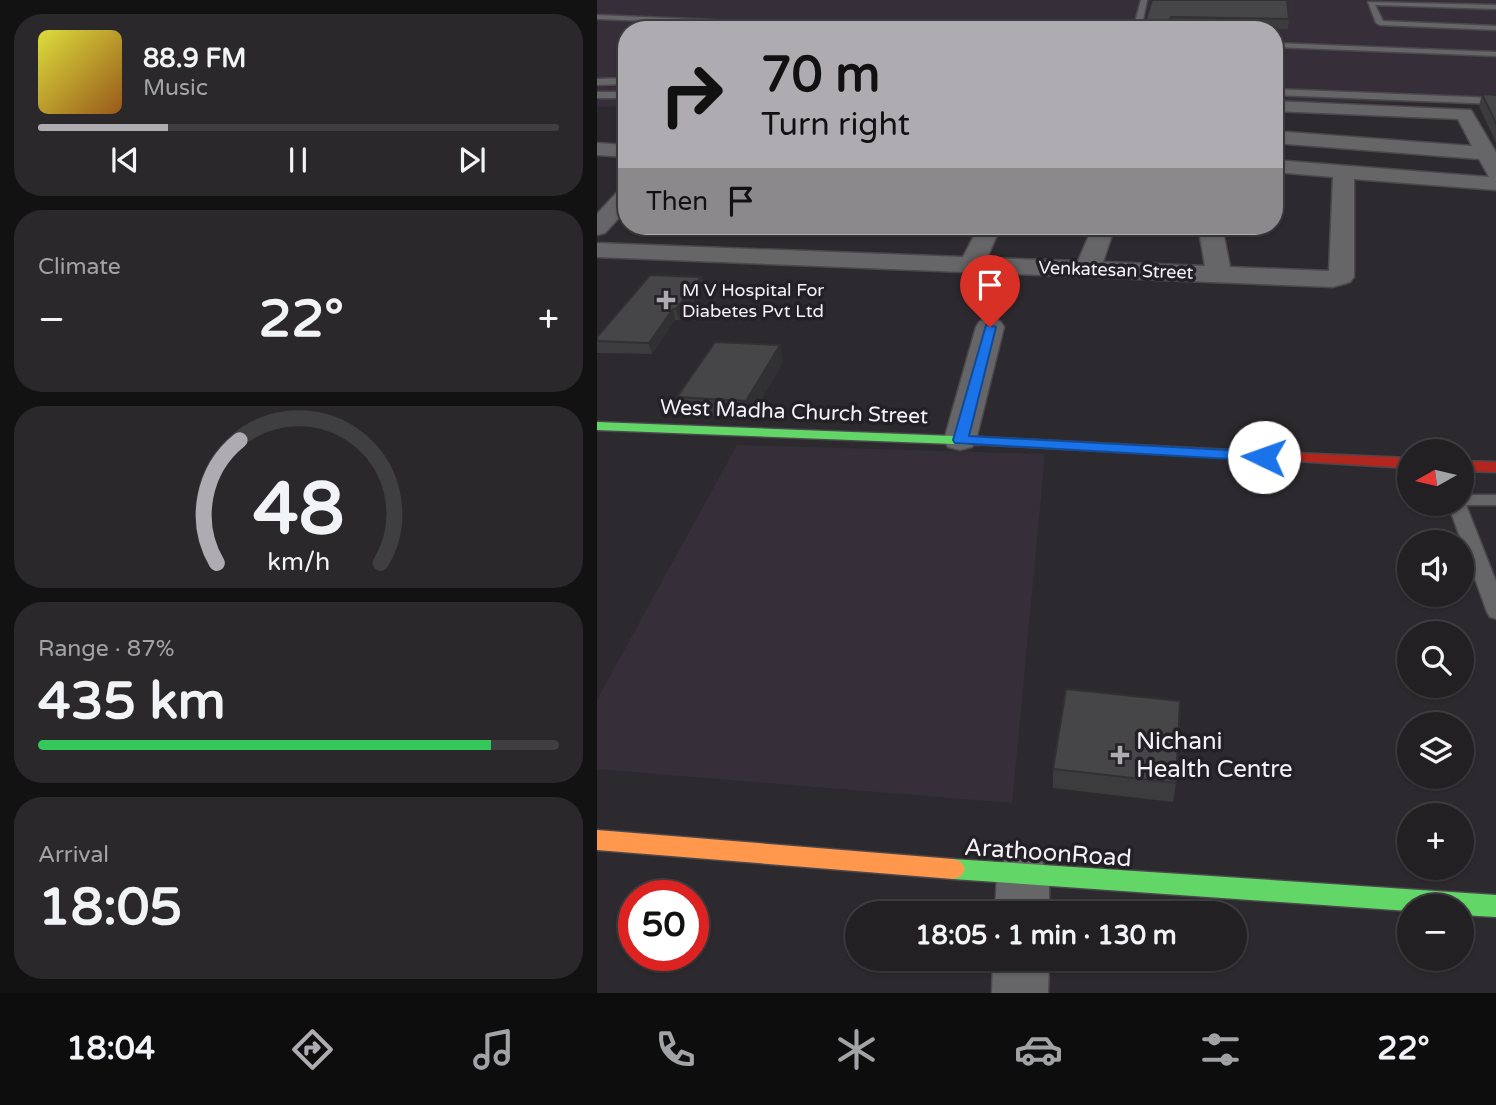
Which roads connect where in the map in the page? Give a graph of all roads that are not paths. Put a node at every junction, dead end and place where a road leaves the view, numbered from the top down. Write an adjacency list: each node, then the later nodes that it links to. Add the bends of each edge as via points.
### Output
1 (1144, 0): 6 (lane)
2 (1370, 2): 3 (lane); 7 (lane, via 1380,23)
3 (1496, 7)
4 (597, 17): 5 (lane)
5 (688, 21)
6 (1139, 21)
7 (1496, 28)
8 (1283, 45): 9 (lane)
9 (1496, 54)
10 (618, 81): 11 (lane)
11 (597, 82)
12 (1283, 92): 15 (lane)
13 (618, 94): 14 (lane)
14 (597, 95)
15 (1496, 102)
16 (1283, 106): 22 (street, via 1464,114)
17 (1283, 120): 18 (street)
18 (1305, 121)
19 (1283, 138): 22 (street)
20 (597, 149): 21 (street)
21 (618, 150)
22 (1485, 153): 27 (street)
23 (1283, 167): 26 (street)
24 (597, 170): 25 (street)
25 (618, 171)
26 (1344, 172): 28 (street); 41 (street, Venkatesan Street, via 1341,277)
27 (1496, 173)
28 (1496, 184)
29 (614, 200): 30 (street)
30 (597, 228)
31 (642, 235): 37 (street)
32 (676, 235): 38 (street)
33 (986, 235): 39 (street)
34 (1101, 235): 40 (street)
35 (1212, 235): 41 (street)
36 (597, 250): 37 (street, Venkatesan Street)
37 (627, 251): 38 (street, Venkatesan Street)
38 (660, 252): 39 (street, Venkatesan Street)
39 (971, 265): 40 (street, Venkatesan Street)
40 (1088, 269): 41 (street, Venkatesan Street)
41 (1219, 274)
42 (990, 327): 44 (street)
43 (597, 426): 44 (main road, West Madha Church Street)
44 (960, 440): 45 (main road, West Madha Church Street)
45 (1397, 462)
46 (1474, 466): 47 (main road)
47 (1496, 467)
48 (1474, 500): 49 (lane)
49 (1496, 500)
50 (1461, 516): 51 (lane)
51 (1496, 612)
52 (597, 840): 53 (main road, ArathoonRoad)
53 (1023, 894): 54 (main road, ArathoonRoad)
54 (1496, 906)
55 (1021, 971): 56 (street)
56 (1021, 993)

